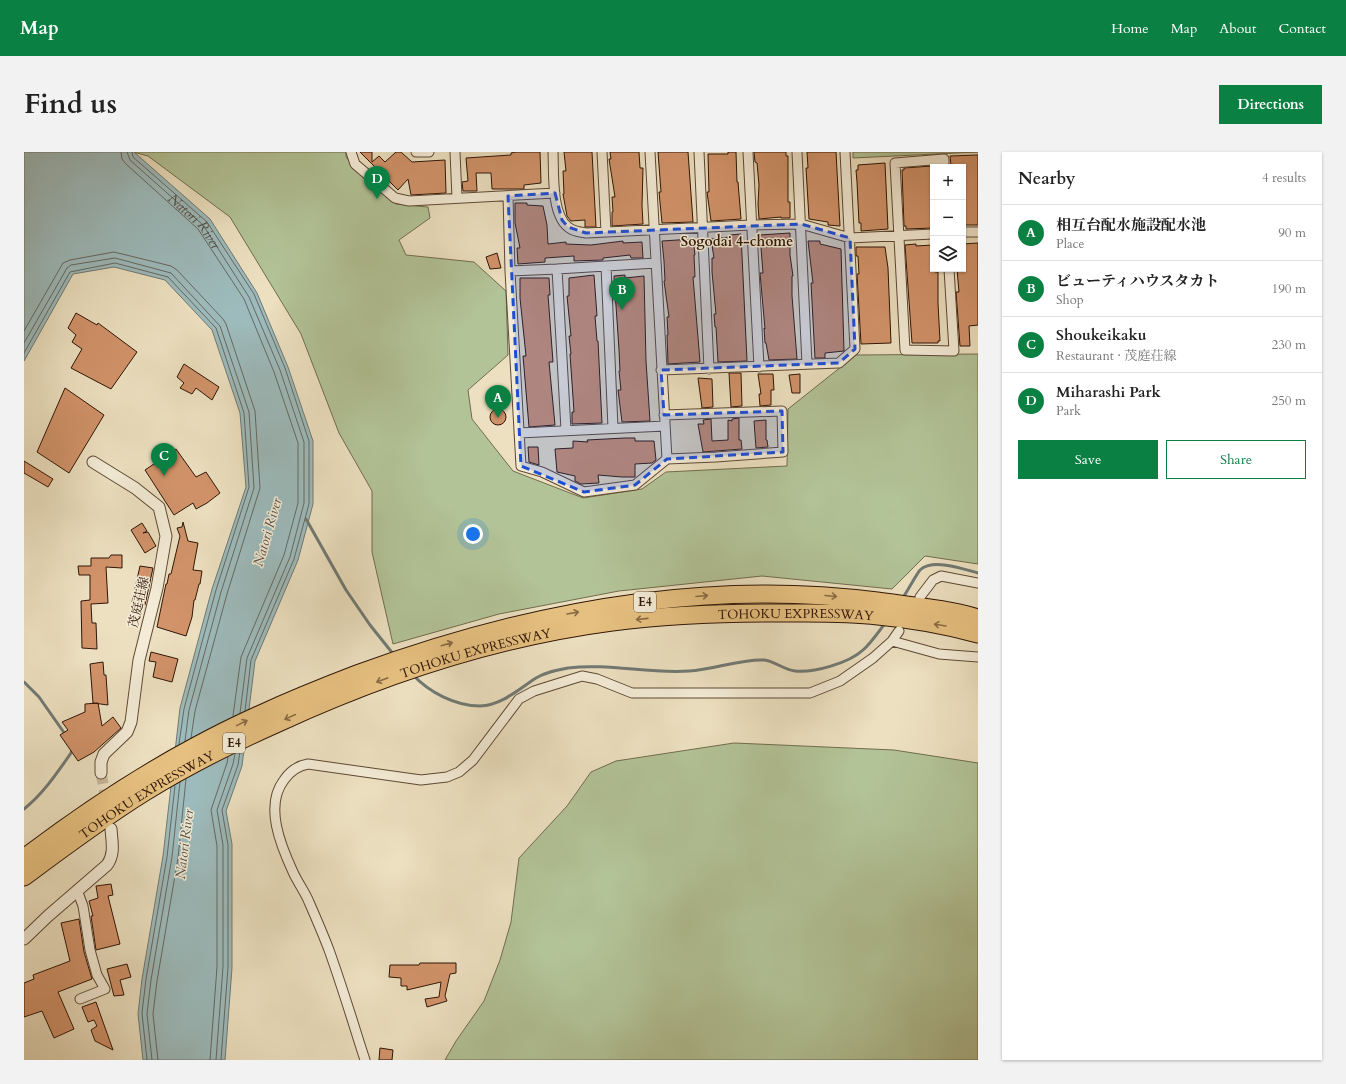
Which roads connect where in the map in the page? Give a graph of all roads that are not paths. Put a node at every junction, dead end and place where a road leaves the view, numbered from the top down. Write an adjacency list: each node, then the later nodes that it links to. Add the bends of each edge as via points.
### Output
1 (352, 152): 15 (street, via 355,164 395,198 409,201)
2 (416, 152): 3 (street)
3 (429, 152)
4 (455, 152): 15 (street)
5 (553, 152): 13 (street)
6 (602, 152): 20 (street)
7 (650, 152): 19 (street)
8 (699, 152): 18 (street)
9 (748, 152): 17 (street)
10 (797, 152): 16 (street)
11 (845, 152): 25 (street)
12 (944, 164): 24 (street, via 944,160 895,163)
13 (555, 193): 14 (street); 20 (street, via 557,208 568,227 576,232)
14 (508, 196): 15 (street); 29 (street)
15 (457, 198)
16 (801, 224): 17 (street); 25 (street); 31 (street)
17 (751, 225): 18 (street); 32 (street)
18 (702, 228): 19 (street); 33 (street)
19 (655, 230): 20 (street); 26 (street)
20 (606, 232)
21 (966, 232): 22 (street)
22 (978, 232)
23 (930, 234): 24 (street)
24 (899, 237): 25 (street); 30 (street, via 905,350 954,351)
25 (850, 238): 31 (street, via 855,349 839,363)
26 (656, 263): 27 (street); 34 (street)
27 (606, 266): 28 (street); 37 (street)
28 (557, 269): 29 (street); 38 (street)
29 (510, 271): 39 (street)
30 (950, 272)
31 (807, 364): 32 (street)
32 (759, 367): 33 (street)
33 (709, 369): 34 (street)
34 (661, 370): 35 (street)
35 (664, 415): 36 (street); 40 (street, via 782,410 783,452)
36 (665, 426): 37 (street); 40 (street)
37 (613, 428): 38 (street)
38 (566, 430): 39 (street)
39 (519, 432): 40 (street, via 521,466 542,472 584,492 636,485)
40 (666, 459)
41 (93, 462): 50 (street, 茂庭荘線, via 135,488 159,507 166,536 157,588 139,660 131,722 127,732 104,754)
42 (978, 583): 43 (street, via 941,576 933,580)
43 (907, 613): 44 (highway, TOHOKU EXPRESSWAY / E4); 45 (highway, TOHOKU EXPRESSWAY / E4, one-way to 43); 46 (street); 48 (highway, TOHOKU EXPRESSWAY / E4, one-way to 48, via 876,616 756,613 662,617 552,633); 48 (highway, TOHOKU EXPRESSWAY / E4, one-way to 43, via 485,633 551,617 659,600 755,593 804,594 887,602)
44 (978, 618)
45 (978, 634)
46 (892, 641): 47 (street, via 939,654); 60 (street, via 840,681 810,693 632,693 582,676 562,682 519,699 473,760 460,772 447,777 421,780 308,764 292,770 277,793 277,829 329,949)
47 (978, 657)
48 (414, 661): 49 (highway, TOHOKU EXPRESSWAY / E4, one-way to 48, via 288,702 327,686); 51 (highway, TOHOKU EXPRESSWAY / E4, one-way to 51, via 206,758)
49 (147, 771): 53 (highway, via 88,806); 54 (highway, TOHOKU EXPRESSWAY / E4)
50 (101, 773)
51 (118, 809): 55 (highway, TOHOKU EXPRESSWAY / E4); 56 (highway)
52 (111, 829): 57 (street, via 111,860)
53 (24, 850)
54 (24, 858)
55 (24, 877)
56 (24, 889)
57 (77, 890): 58 (street); 59 (street, via 83,906 97,975 105,988)
58 (24, 939)
59 (80, 999)
60 (365, 1060)

